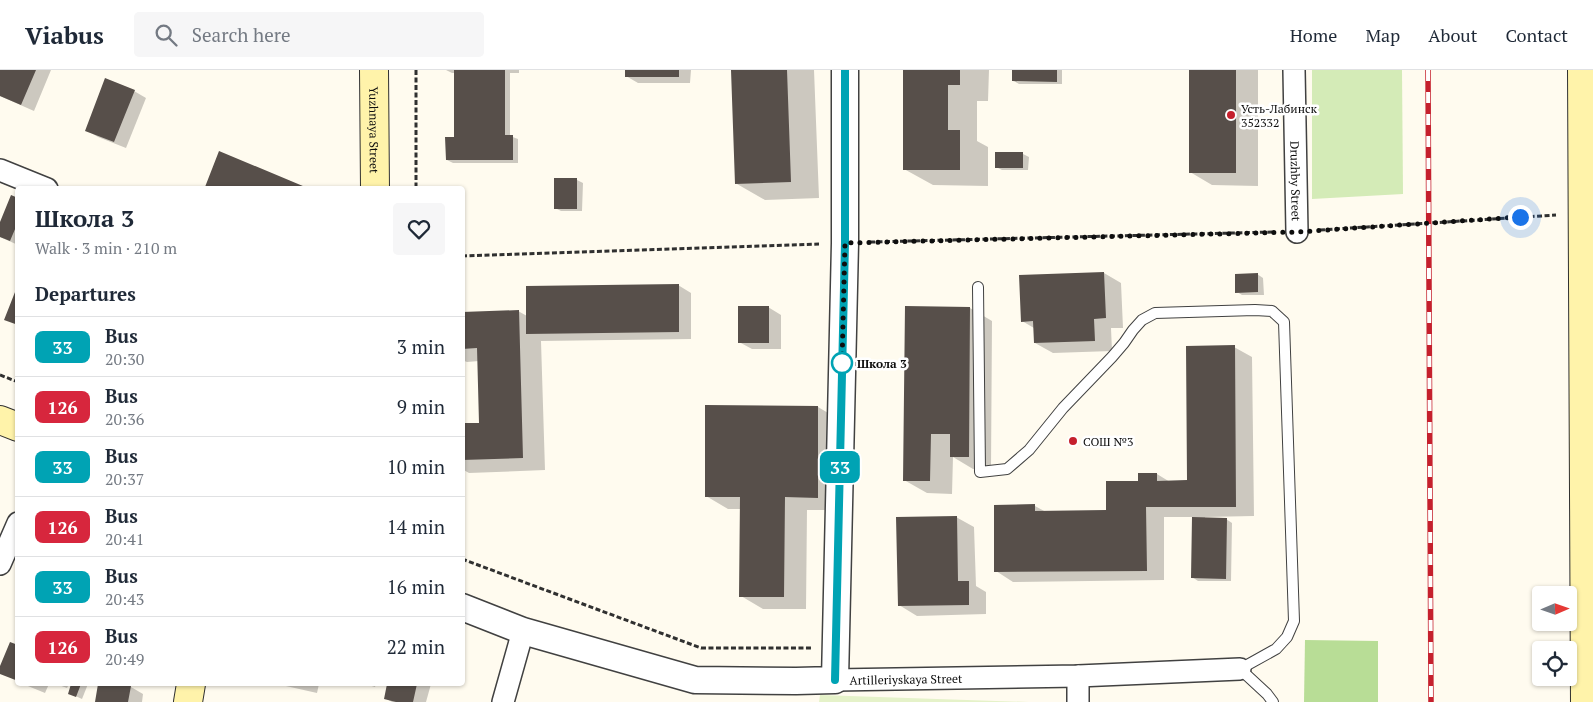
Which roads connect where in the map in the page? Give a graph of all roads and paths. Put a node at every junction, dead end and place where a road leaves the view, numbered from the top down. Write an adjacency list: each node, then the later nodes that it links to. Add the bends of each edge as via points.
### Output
1 (374, 70): 8 (main road, Yuzhnaya Street)
2 (416, 70): 9 (path)
3 (845, 70): 12 (street)
4 (1294, 70): 11 (street, Druzhby Street)
5 (1582, 70): 10 (main road)
6 (0, 170): 7 (street)
7 (40, 186)
8 (375, 186)
9 (416, 186)
10 (1577, 210): 11 (path, via 1557,215); 34 (main road)
11 (1297, 232): 12 (path)
12 (845, 243): 13 (path); 24 (street)
13 (465, 256)
14 (978, 287): 25 (lane, via 980,472 1007,469 1028,450 1142,320 1155,314 1255,310 1272,311 1284,322 1294,621 1276,650)
15 (0, 375): 16 (path)
16 (15, 381)
17 (0, 420): 18 (main road)
18 (15, 426)
19 (15, 530): 21 (street)
20 (465, 560): 24 (path, via 701,648)
21 (0, 564)
22 (465, 608): 23 (street, Artilleriyskaya Street)
23 (523, 631): 29 (street, Artilleriyskaya Street, via 694,680); 31 (street)
24 (836, 648): 27 (street)
25 (1240, 669): 26 (street, Artilleriyskaya Street); 33 (lane)
26 (1078, 676): 27 (street, Artilleriyskaya Street); 32 (street)
27 (835, 680): 29 (street, Artilleriyskaya Street)
28 (191, 686): 30 (main road)
29 (794, 692)
30 (188, 702)
31 (503, 702)
32 (1078, 702)
33 (1272, 702)
34 (1585, 702)

